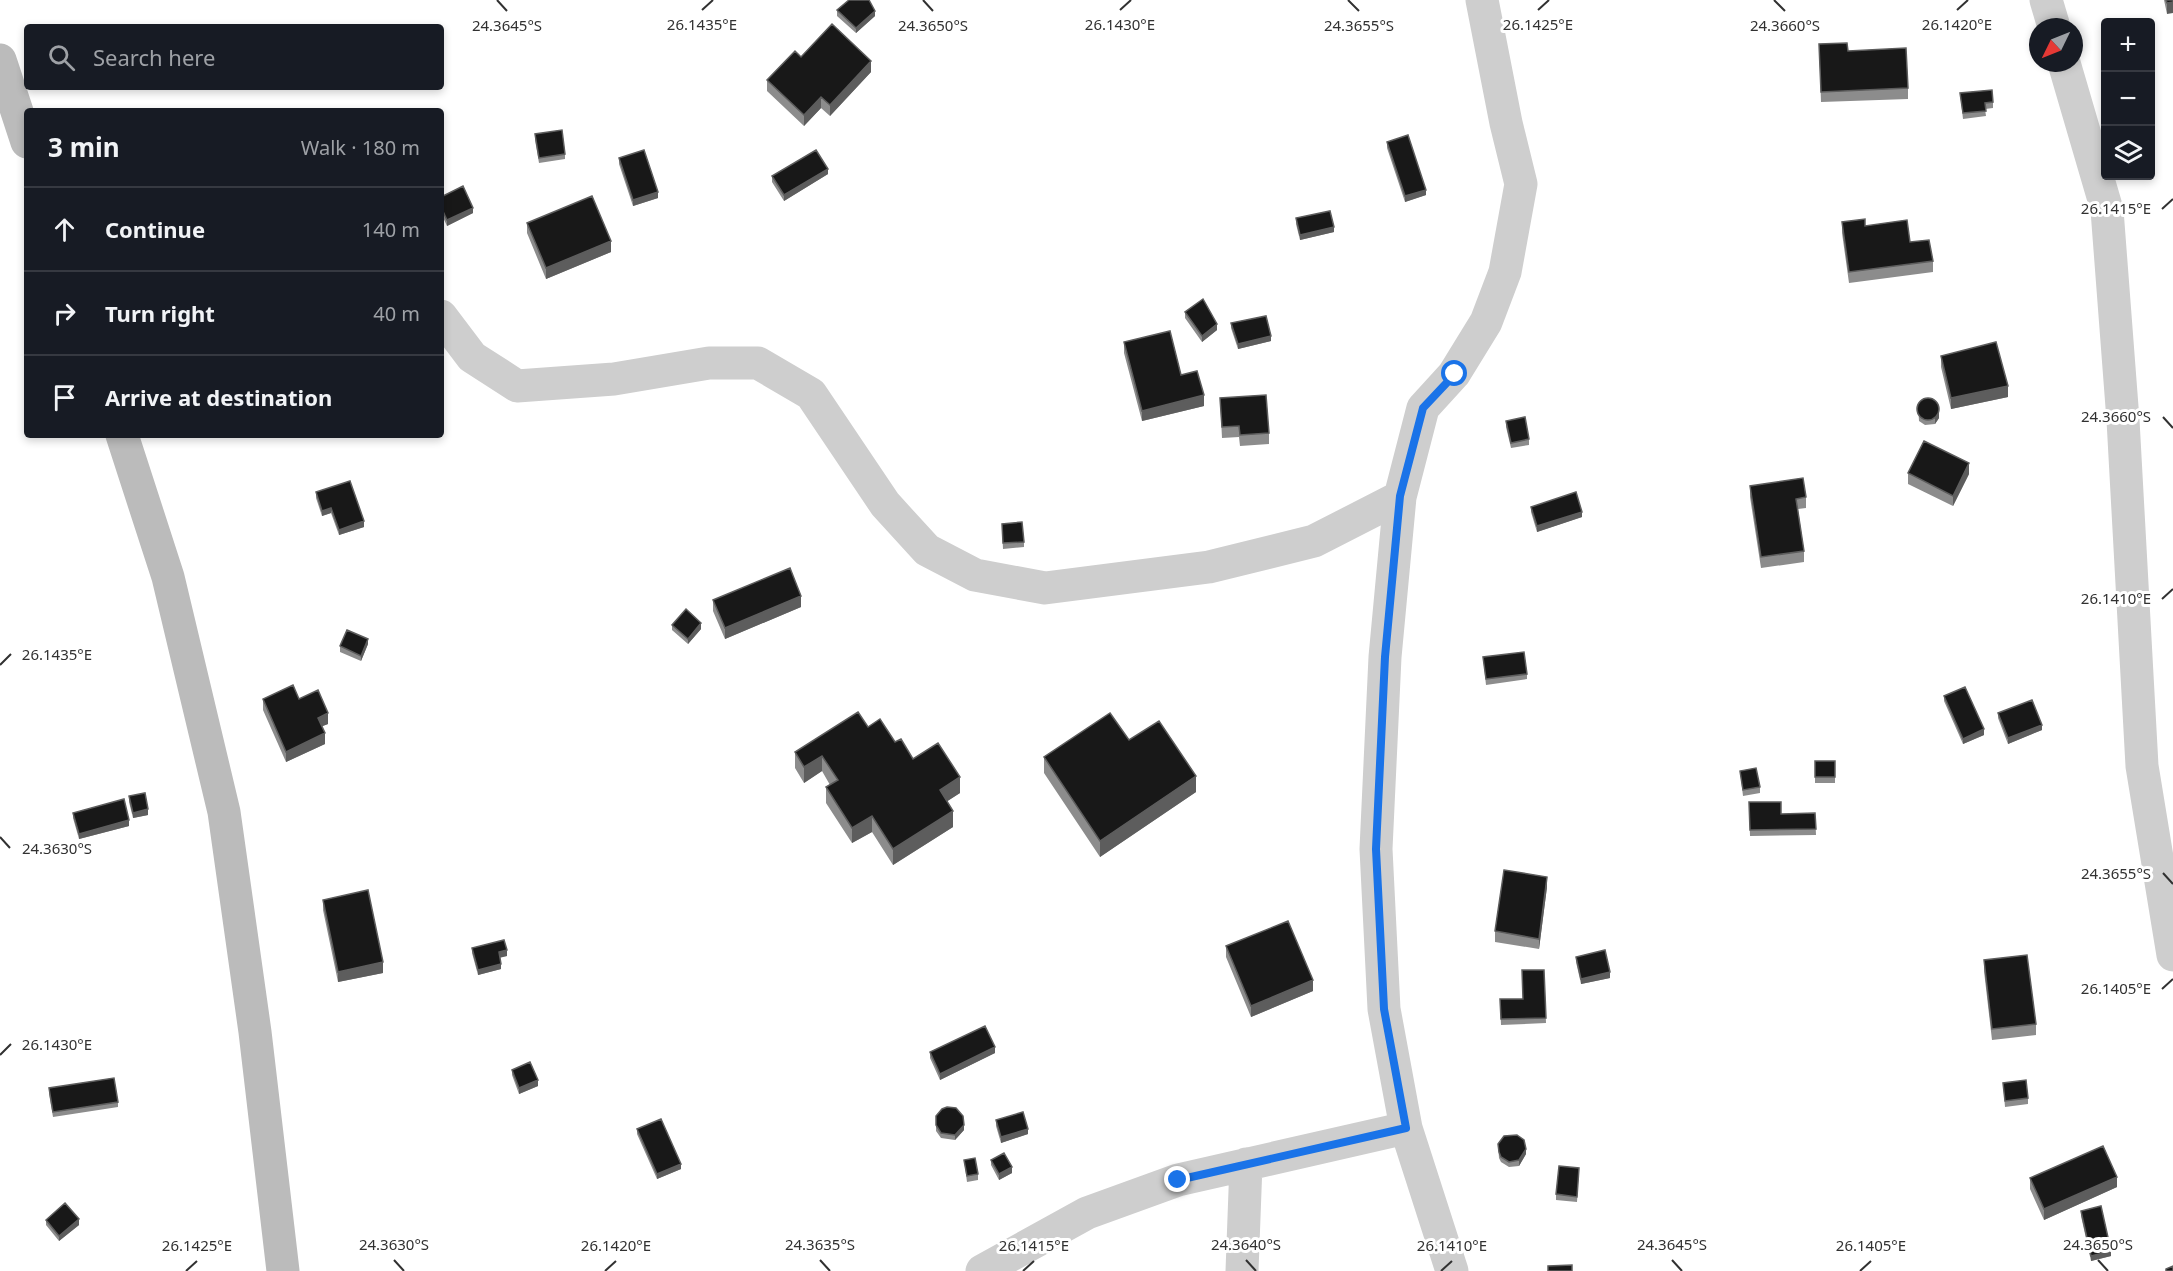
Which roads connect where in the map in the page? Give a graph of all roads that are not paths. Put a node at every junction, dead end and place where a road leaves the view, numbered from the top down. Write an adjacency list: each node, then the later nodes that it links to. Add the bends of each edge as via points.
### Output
1 (1482, 0): 9 (street, via 1521,184 1513,235 1505,272 1486,322 1455,374 1423,408)
2 (2046, 0): 3 (street)
3 (2051, 18)
4 (0, 60): 6 (street)
5 (2067, 72): 10 (street, via 2107,210 2142,766)
6 (24, 133)
7 (444, 320): 9 (street, via 472,357 517,386 614,379 709,363 758,363 811,394 885,504 927,550 975,575 1045,588 1209,567 1314,541)
8 (123, 438): 13 (street, via 168,577 224,812)
9 (1400, 496): 11 (street, via 1385,657 1376,849 1384,1009)
10 (2173, 955)
11 (1406, 1128): 12 (street); 16 (street)
12 (1246, 1164): 14 (street, via 1178,1180 1087,1213); 15 (street)
13 (283, 1271)
14 (982, 1271)
15 (1242, 1271)
16 (1452, 1271)

